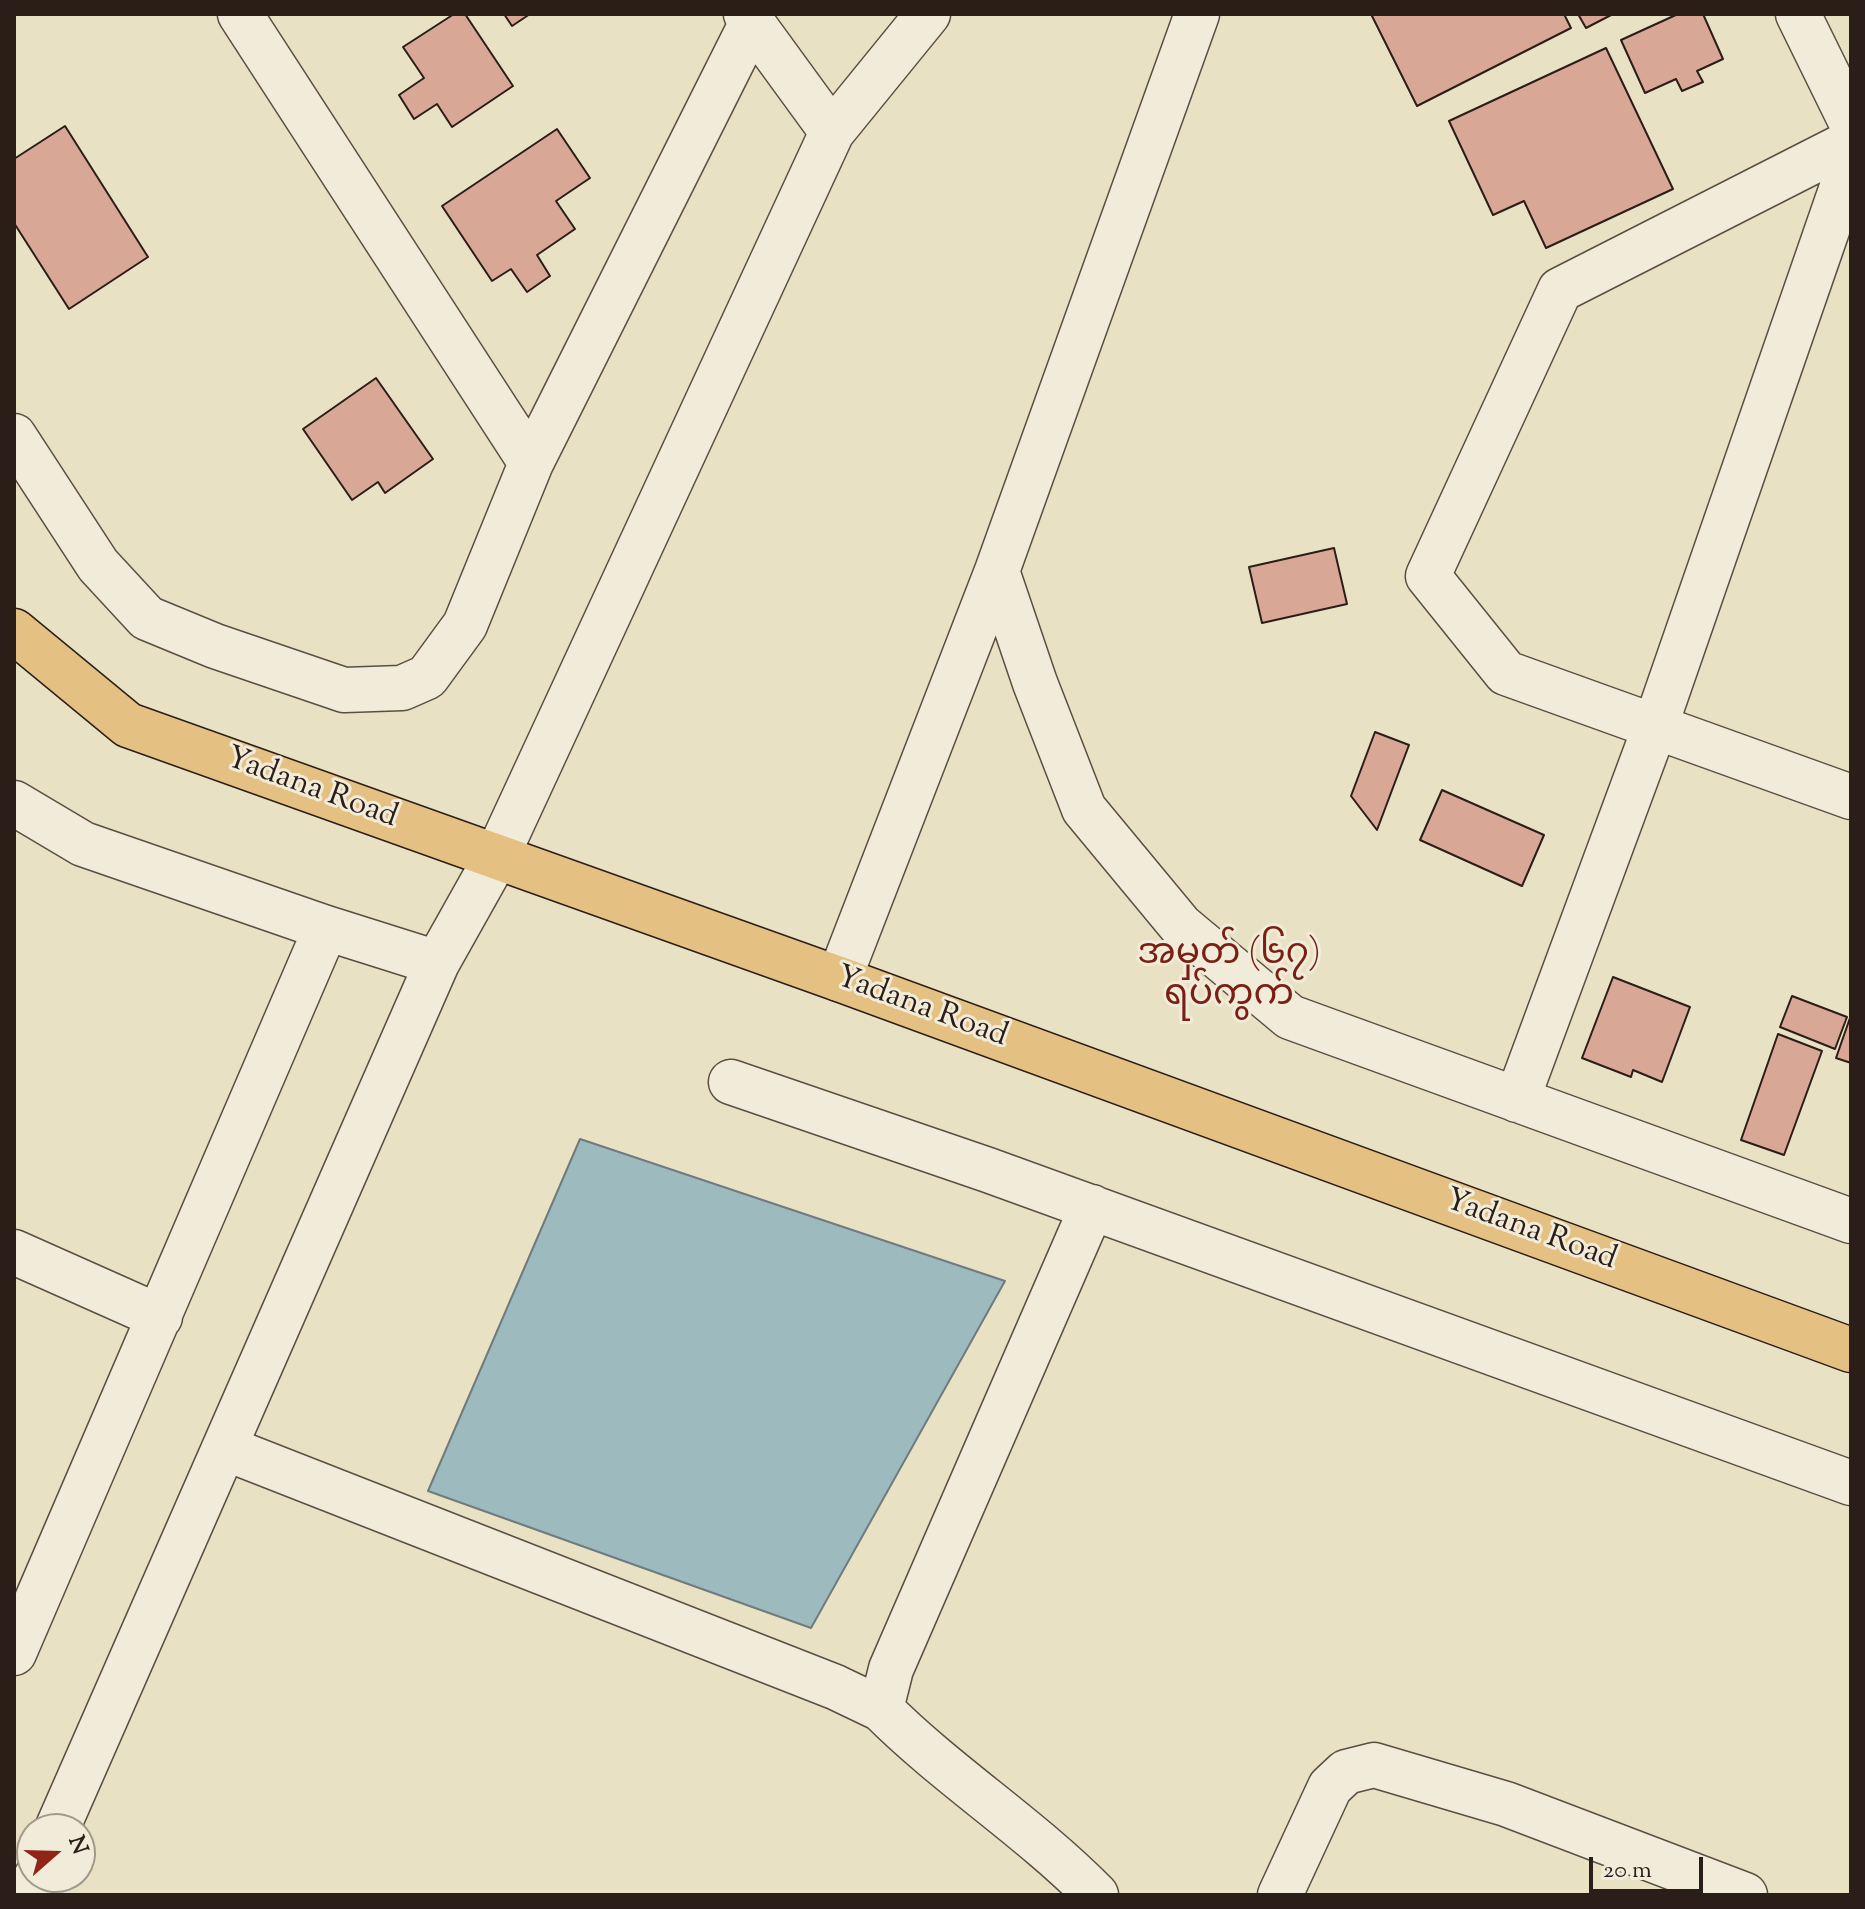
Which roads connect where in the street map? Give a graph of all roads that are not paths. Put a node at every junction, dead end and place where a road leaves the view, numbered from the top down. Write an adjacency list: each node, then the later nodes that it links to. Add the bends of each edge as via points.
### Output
1 (240, 14): 11 (street)
2 (928, 14): 7 (street)
3 (1197, 14): 12 (street)
4 (1798, 14): 6 (street)
5 (749, 18): 7 (street); 11 (street)
6 (1851, 122)
7 (832, 132): 17 (street)
8 (1851, 142): 14 (street, via 1560,290 1428,576 1506,673)
9 (1851, 161): 14 (street)
10 (14, 436): 11 (street, via 98,565 147,618 344,690 402,688 427,677 465,625)
11 (531, 463)
12 (997, 571): 20 (street); 22 (street, via 1084,809 1181,926 1290,1017)
13 (14, 631): 17 (main road, Yadana Road, via 128,725)
14 (1655, 727): 15 (street); 22 (street)
15 (1851, 797)
16 (14, 803): 18 (street, via 83,844)
17 (497, 856): 19 (street); 20 (main road, Yadana Road)
18 (326, 928): 19 (street); 26 (street)
19 (437, 963): 28 (street)
20 (839, 979): 27 (main road, Yadana Road)
21 (731, 1082): 23 (street)
22 (1517, 1100): 24 (street)
23 (1092, 1207): 29 (street); 31 (street, via 891,1669)
24 (1851, 1221)
25 (14, 1252): 26 (street)
26 (160, 1317): 30 (street)
27 (1851, 1350)
28 (225, 1448): 31 (street); 32 (street)
29 (1851, 1483)
30 (14, 1653)
31 (881, 1709): 33 (street)
32 (64, 1813)
33 (1096, 1895)
34 (1280, 1895): 35 (street, via 1330,1787 1346,1772 1374,1765 1506,1804)
35 (1745, 1895)

